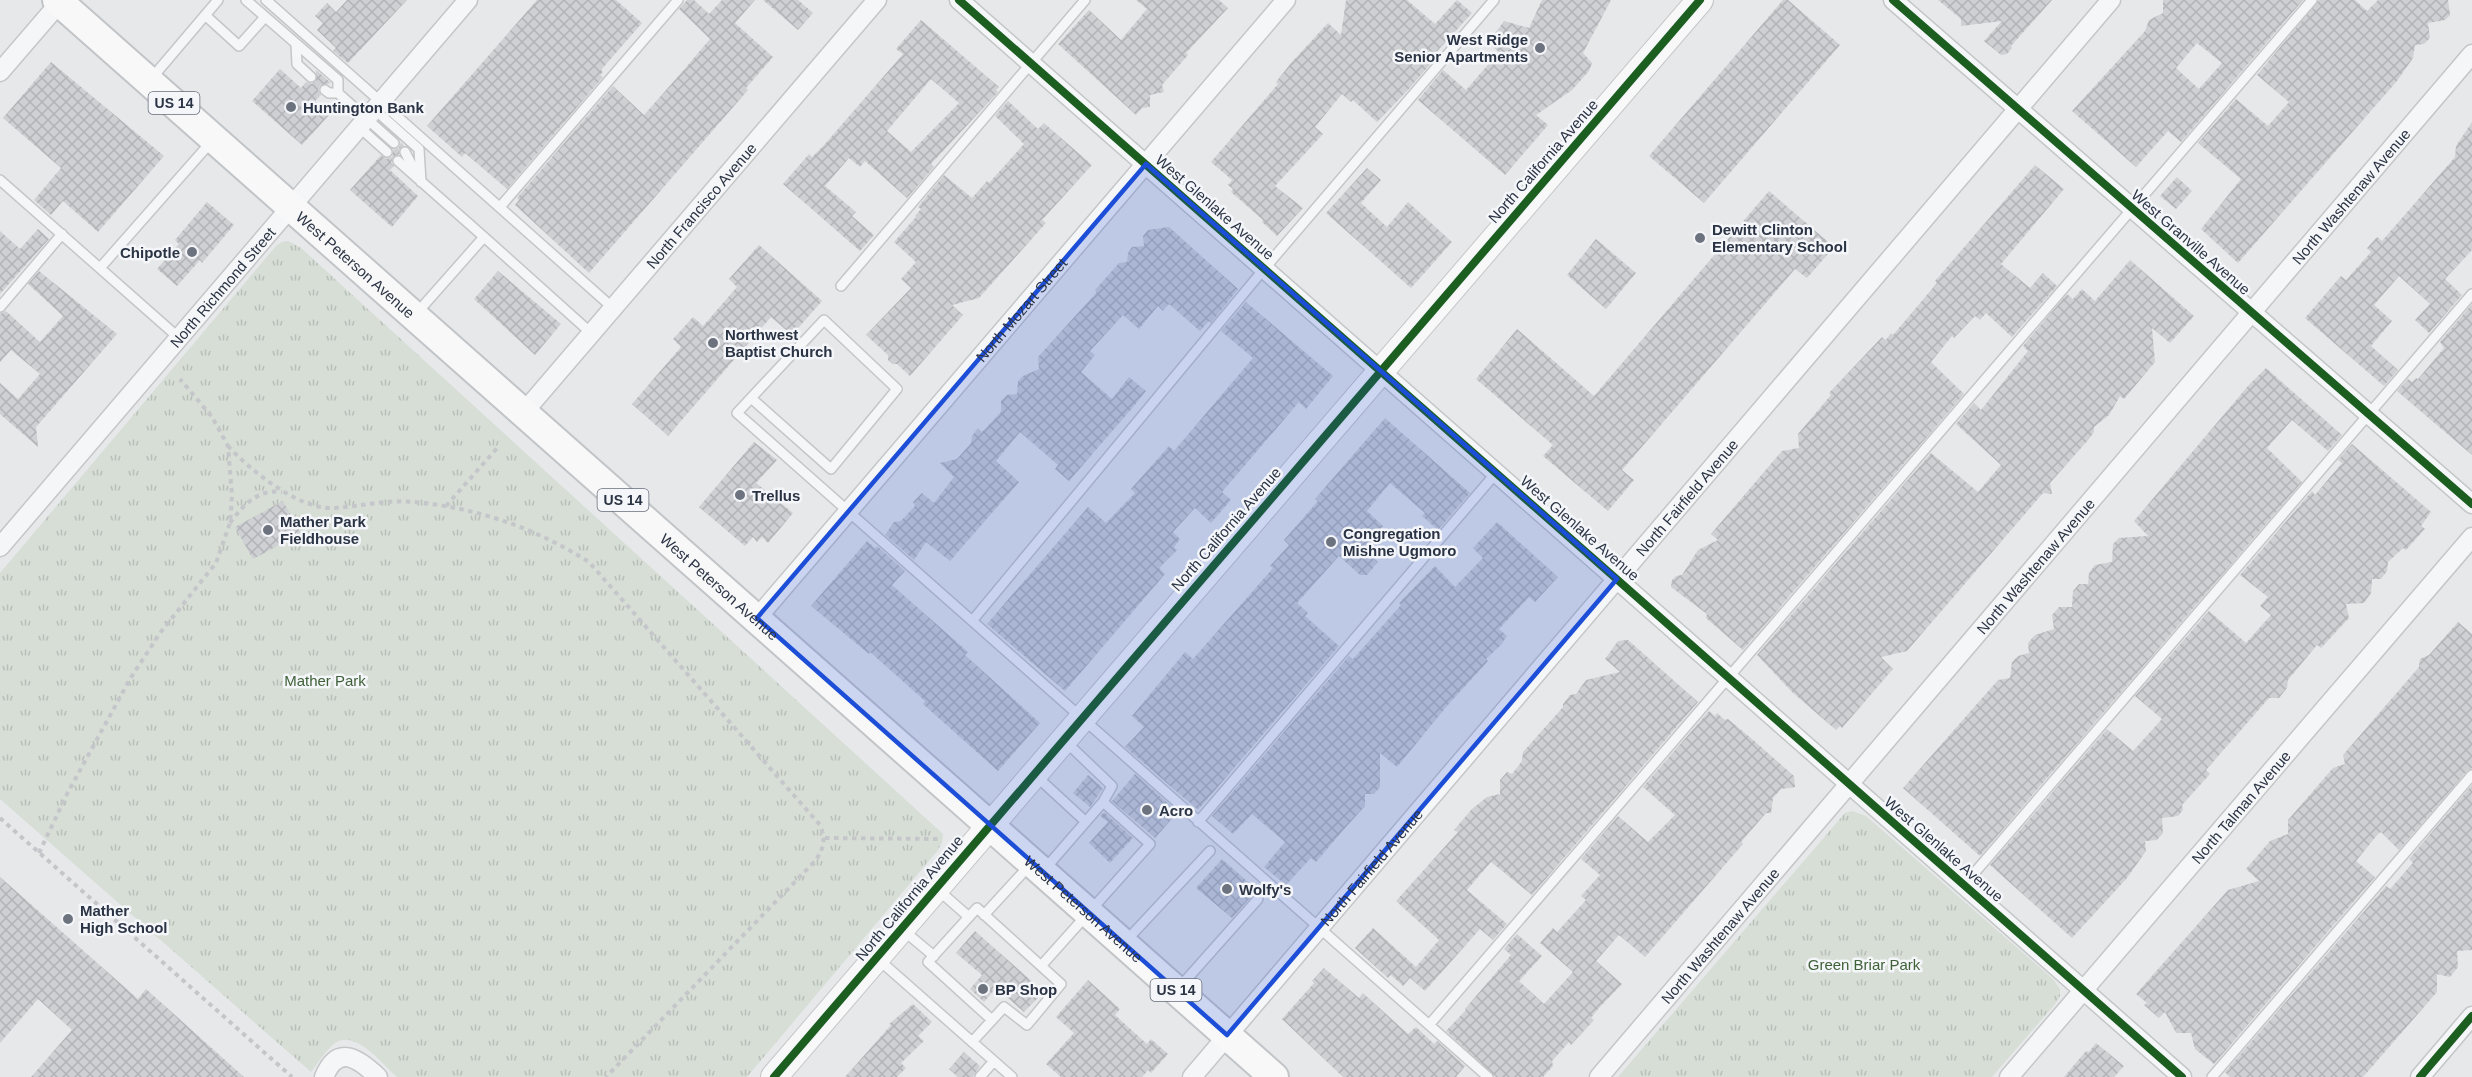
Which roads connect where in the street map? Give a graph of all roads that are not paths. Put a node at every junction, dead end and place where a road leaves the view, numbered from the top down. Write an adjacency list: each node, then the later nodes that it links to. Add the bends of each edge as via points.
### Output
1 (218, 0): 16 (lane)
2 (246, 0): 17 (lane)
3 (266, 0): 27 (lane)
4 (468, 0): 27 (street, North Richmond Street)
5 (678, 0): 37 (lane)
6 (877, 0): 46 (street, North Francisco Avenue)
7 (959, 0): 20 (street, West Glenlake Avenue)
8 (1084, 0): 20 (lane)
9 (1286, 0): 33 (street, North Mozart Street)
10 (1494, 0): 42 (lane)
11 (1700, 0): 51 (main road, North California Avenue)
12 (2111, 0): 26 (street, North Fairfield Avenue)
13 (2312, 0): 38 (lane)
14 (59, 1): 21 (street); 23 (main road, West Peterson Avenue / US 14)
15 (1898, 2): 26 (street, West Granville Avenue)
16 (205, 15): 17 (lane, via 239,46); 23 (lane)
17 (265, 17): 18 (lane)
18 (296, 44): 22 (lane, via 297,64); 25 (lane, via 338,80)
19 (2472, 54): 47 (street, North Washtenaw Avenue)
20 (1031, 63): 33 (street, West Glenlake Avenue); 43 (lane)
21 (0, 72)
22 (311, 76)
23 (149, 81): 28 (main road, West Peterson Avenue / US 14)
24 (325, 90): 25 (lane)
25 (338, 93): 27 (lane)
26 (2018, 109): 38 (street, West Granville Avenue); 60 (street, North Fairfield Avenue)
27 (370, 114): 29 (lane); 30 (lane); 35 (lane, via 419,148); 36 (street, North Richmond Street); 37 (lane)
28 (214, 138): 36 (main road, West Peterson Avenue / US 14); 41 (lane)
29 (394, 142)
30 (387, 152)
31 (405, 153): 35 (lane)
32 (398, 161): 35 (lane)
33 (1146, 165): 42 (street, West Glenlake Avenue); 57 (street, North Mozart Street)
34 (0, 180): 39 (lane)
35 (422, 182): 40 (lane)
36 (292, 206): 48 (main road, West Peterson Avenue / US 14); 50 (street, North Richmond Street)
37 (500, 207): 46 (lane)
38 (2132, 208): 47 (street, West Granville Avenue); 63 (lane)
39 (62, 234): 41 (lane); 45 (lane)
40 (484, 237): 48 (lane); 49 (lane)
41 (100, 268): 50 (lane)
42 (1264, 269): 51 (street, West Glenlake Avenue); 62 (lane)
43 (841, 286)
44 (2472, 294): 54 (lane)
45 (0, 307)
46 (613, 308): 49 (street, North Francisco Avenue)
47 (2252, 312): 54 (street, West Granville Avenue); 68 (street, North Washtenaw Avenue)
48 (415, 316): 53 (main road, West Peterson Avenue / US 14)
49 (591, 333): 53 (street, North Francisco Avenue)
50 (179, 338): 59 (street, North Richmond Street)
51 (1380, 371): 55 (street, West Glenlake Avenue); 64 (main road, North California Avenue)
52 (751, 398): 52 (lane, via 831,469 897,389 824,320); 57 (lane, via 737,413)
53 (524, 412): 61 (main road, West Peterson Avenue / US 14)
54 (2369, 415): 56 (street, West Granville Avenue); 75 (lane)
55 (1496, 473): 60 (street, West Glenlake Avenue); 71 (lane)
56 (2472, 504)
57 (849, 511): 61 (street, North Mozart Street); 62 (lane)
58 (2472, 537): 87 (street, North Talman Avenue)
59 (0, 547)
60 (1617, 579): 63 (street, West Glenlake Avenue); 82 (street, North Fairfield Avenue)
61 (757, 618): 72 (main road, West Peterson Avenue / US 14)
62 (972, 621): 64 (lane)
63 (1730, 678): 68 (street, West Glenlake Avenue); 91 (lane)
64 (1081, 719): 65 (main road, North California Avenue); 71 (lane)
65 (1063, 740): 66 (main road, North California Avenue); 69 (lane, via 1112,786)
66 (1034, 773): 70 (lane); 72 (main road, North California Avenue)
67 (2472, 775): 106 (lane)
68 (1849, 784): 75 (street, West Glenlake Avenue); 103 (street, North Washtenaw Avenue)
69 (1103, 802): 70 (lane); 78 (lane, via 1150,844)
70 (1086, 822): 74 (lane)
71 (1198, 822): 82 (lane)
72 (989, 825): 74 (main road, West Peterson Avenue / US 14); 76 (main road, North California Avenue)
73 (1210, 851): 83 (lane)
74 (1037, 867): 78 (main road, West Peterson Avenue / US 14); 79 (lane)
75 (1964, 885): 87 (street, West Glenlake Avenue)
76 (936, 888): 80 (lane); 81 (main road, North California Avenue)
77 (1258, 899): 88 (lane)
78 (1089, 914): 83 (main road, West Peterson Avenue / US 14); 86 (lane)
79 (984, 915): 80 (lane, via 976,908); 86 (lane)
80 (969, 917): 84 (lane)
81 (901, 928): 84 (lane); 85 (main road, North California Avenue)
82 (1319, 928): 91 (lane); 92 (street, North Fairfield Avenue)
83 (1124, 944): 88 (main road, West Peterson Avenue / US 14)
84 (934, 956): 90 (lane, via 928,963)
85 (877, 957): 93 (lane); 97 (main road, North California Avenue)
86 (1041, 966): 90 (lane, via 1061,984 1027,1025 1004,1006)
87 (2084, 990): 104 (street, North Talman Avenue); 105 (street, West Glenlake Avenue)
88 (1177, 991): 92 (main road, West Peterson Avenue / US 14)
89 (2472, 1016): 107 (street)
90 (992, 1020): 93 (lane)
91 (1429, 1025): 102 (lane)
92 (1227, 1035): 100 (street, North Fairfield Avenue); 101 (main road, West Peterson Avenue / US 14)
93 (972, 1042): 94 (lane)
94 (994, 1061): 98 (lane); 99 (lane)
95 (324, 1077): 96 (street, via 333,1063 350,1056)
96 (378, 1077)
97 (774, 1077)
98 (980, 1077)
99 (1012, 1077)
100 (1192, 1077)
101 (1274, 1077)
102 (1488, 1077)
103 (1599, 1077)
104 (2009, 1077)
105 (2182, 1077)
106 (2211, 1077)
107 (2420, 1077)

